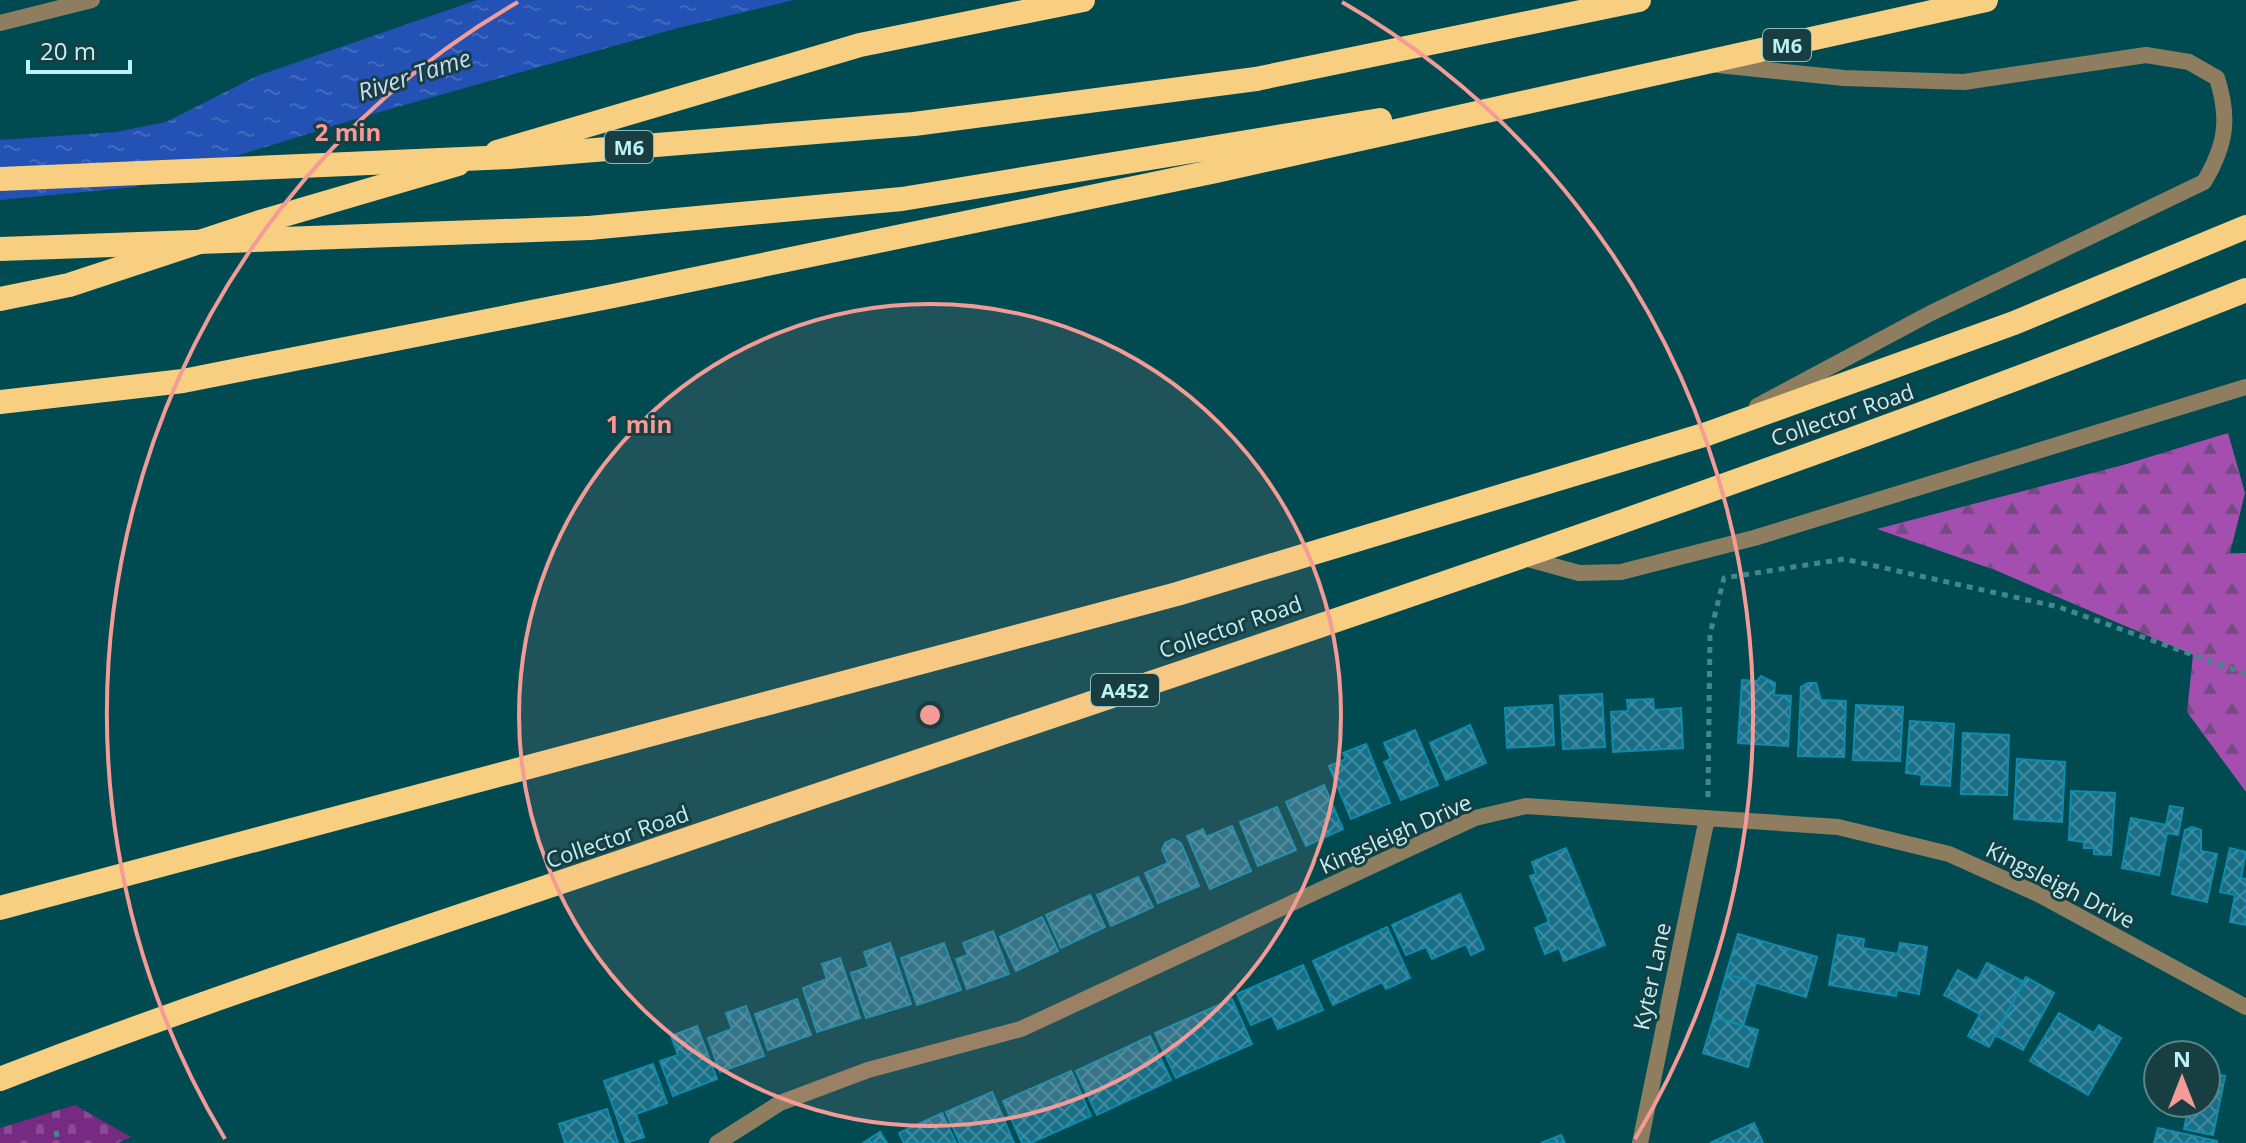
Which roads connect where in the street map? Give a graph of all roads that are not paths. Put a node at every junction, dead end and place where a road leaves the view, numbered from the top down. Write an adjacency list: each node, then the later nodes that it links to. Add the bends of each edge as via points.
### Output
1 (92, 0): 5 (street)
2 (1083, 0): 12 (highway, via 860,45 260,222 69,285)
3 (1639, 0): 8 (highway, M6, bridge, via 1256,79 914,124 509,157)
4 (1986, 0): 6 (highway, M6)
5 (0, 23)
6 (1703, 64): 7 (highway, M6); 15 (street, via 1844,78 1964,82 2146,55 2189,62 2217,78 2226,106 2221,153 2204,182 1931,313)
7 (1588, 90): 10 (highway, M6, bridge, via 902,199 589,228); 14 (highway, via 229,372)
8 (0, 179)
9 (2246, 227): 15 (highway, Collector Road, via 2014,323)
10 (0, 249)
11 (2246, 290): 16 (highway, Collector Road / A452, via 2032,375)
12 (0, 299)
13 (2246, 387): 16 (street, via 1754,538 1621,572 1579,573)
14 (0, 402)
15 (1707, 434): 18 (highway, Collector Road, via 1177,594)
16 (1517, 556): 20 (highway, Collector Road / A452)
17 (1707, 818): 19 (street, Kingsleigh Drive, via 1838,827 1949,854 2040,895); 21 (street, Kingsleigh Drive, via 1526,806 1475,818 1021,1029 868,1070 780,1103); 22 (street, Kyter Lane)
18 (0, 908)
19 (2246, 1007)
20 (0, 1079)
21 (717, 1143)
22 (1640, 1143)

